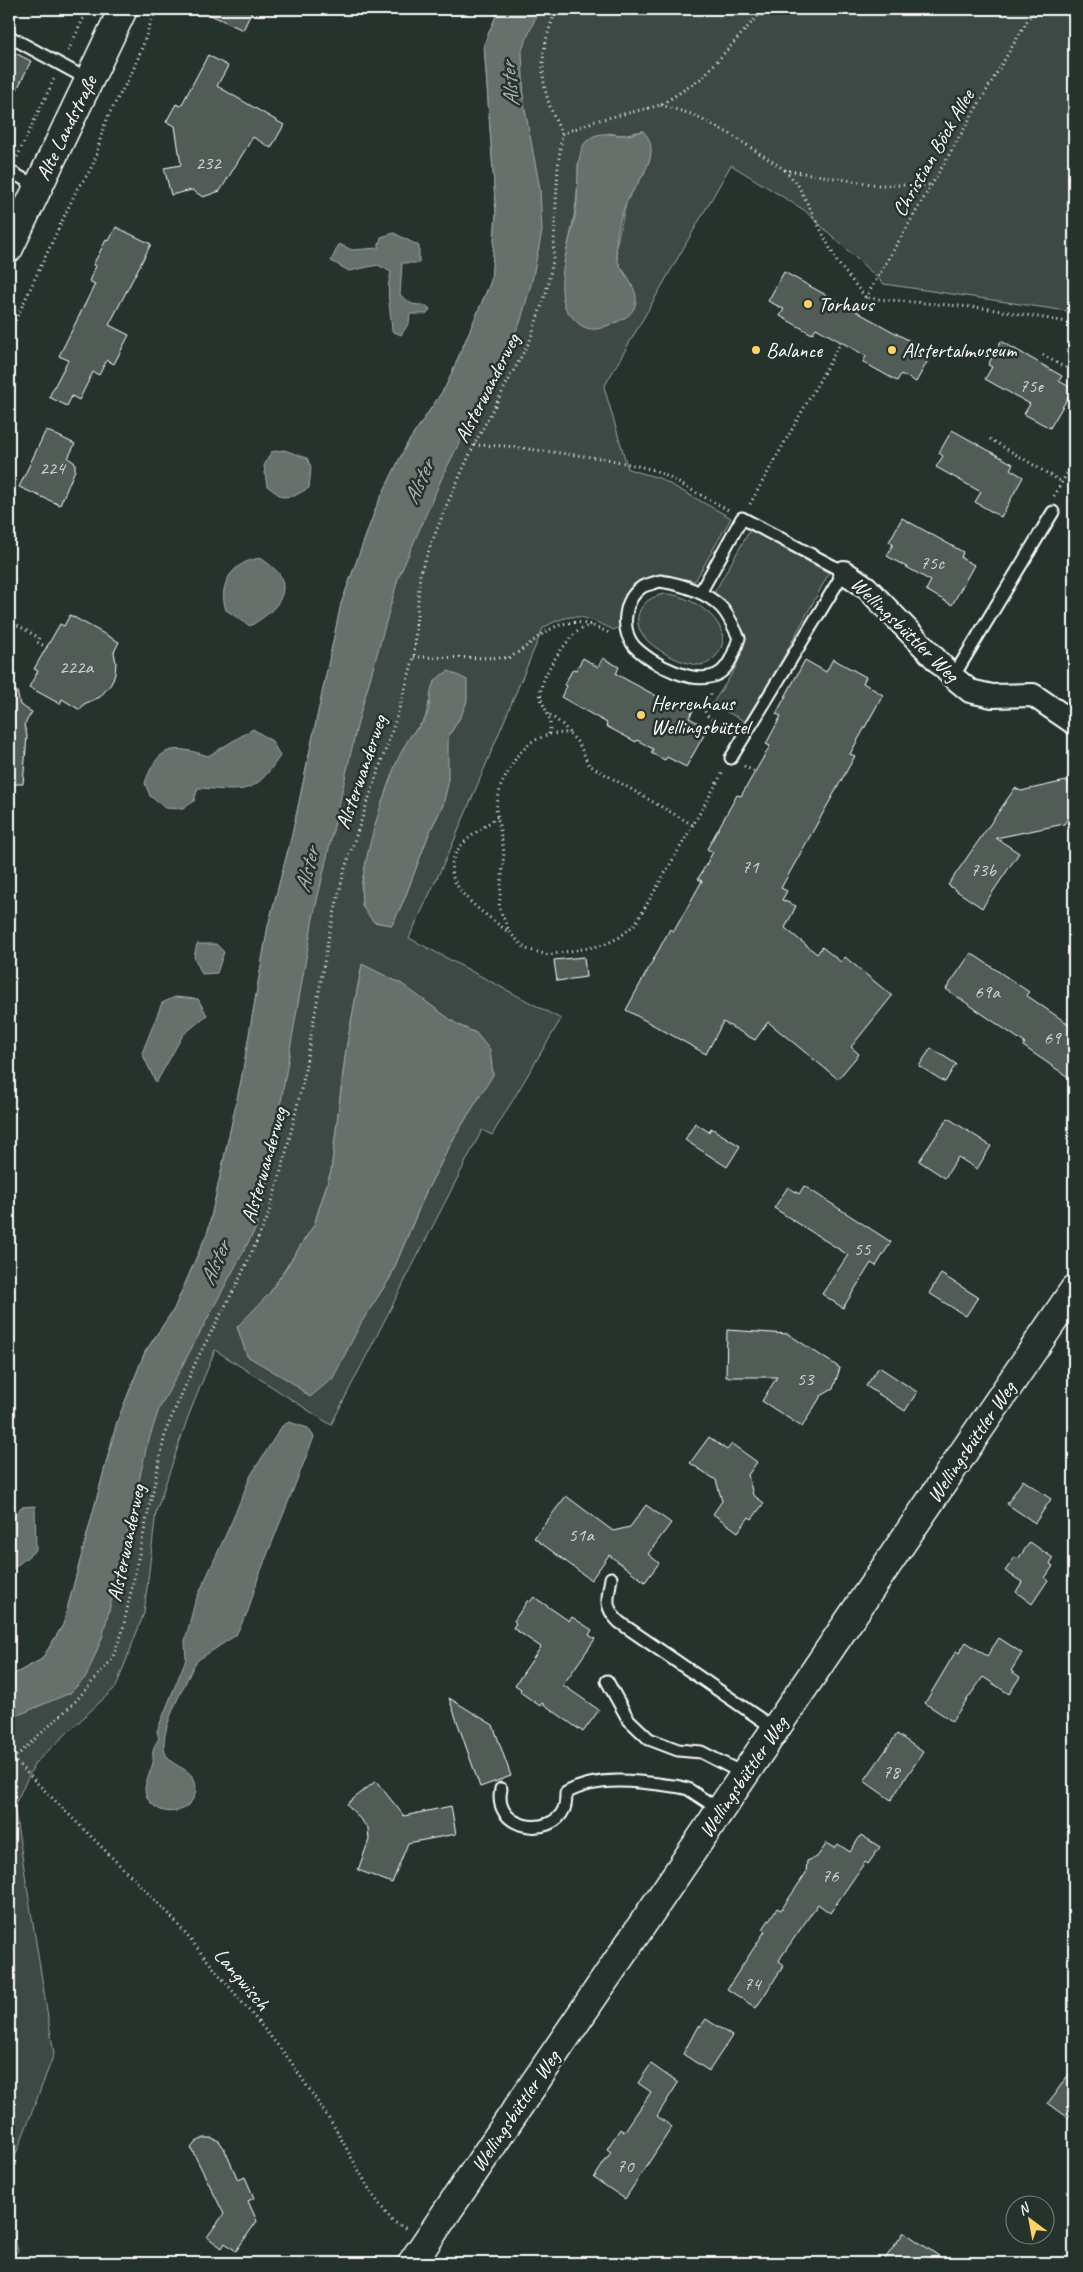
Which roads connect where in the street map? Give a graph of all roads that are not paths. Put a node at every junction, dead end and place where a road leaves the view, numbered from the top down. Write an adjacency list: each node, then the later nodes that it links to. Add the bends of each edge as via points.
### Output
1 (123, 9): 3 (main road, Alte Landstraße)
2 (12, 38): 3 (lane)
3 (89, 80): 5 (main road, Alte Landstraße)
4 (9, 171): 5 (lane)
5 (38, 187): 6 (main road, Alte Landstraße)
6 (9, 248)
7 (1053, 512): 10 (lane)
8 (844, 572): 9 (lane, via 742,518); 10 (street, Wellingsbüttler Weg, via 866,587); 12 (lane)
9 (700, 593): 9 (lane, via 721,607 739,638 734,655 720,672 698,679 663,667 634,645 625,625 628,603 642,587 660,581 678,583)
10 (953, 677): 11 (street, Wellingsbüttler Weg, via 970,691 992,696 1033,695)
11 (1074, 723)
12 (731, 758)
13 (1074, 1290): 16 (main road, Wellingsbüttler Weg)
14 (611, 1578): 16 (lane, via 609,1612 619,1622)
15 (607, 1681): 17 (lane, via 628,1719 649,1739 678,1750 701,1752)
16 (775, 1729): 17 (main road, Wellingsbüttler Weg)
17 (744, 1774): 19 (main road, Wellingsbüttler Weg)
18 (501, 1789): 19 (lane, via 500,1806 505,1814 511,1821 532,1826 554,1820 564,1809 566,1793 586,1783 611,1781 680,1787)
19 (720, 1810): 20 (main road, Wellingsbüttler Weg)
20 (412, 2263)

